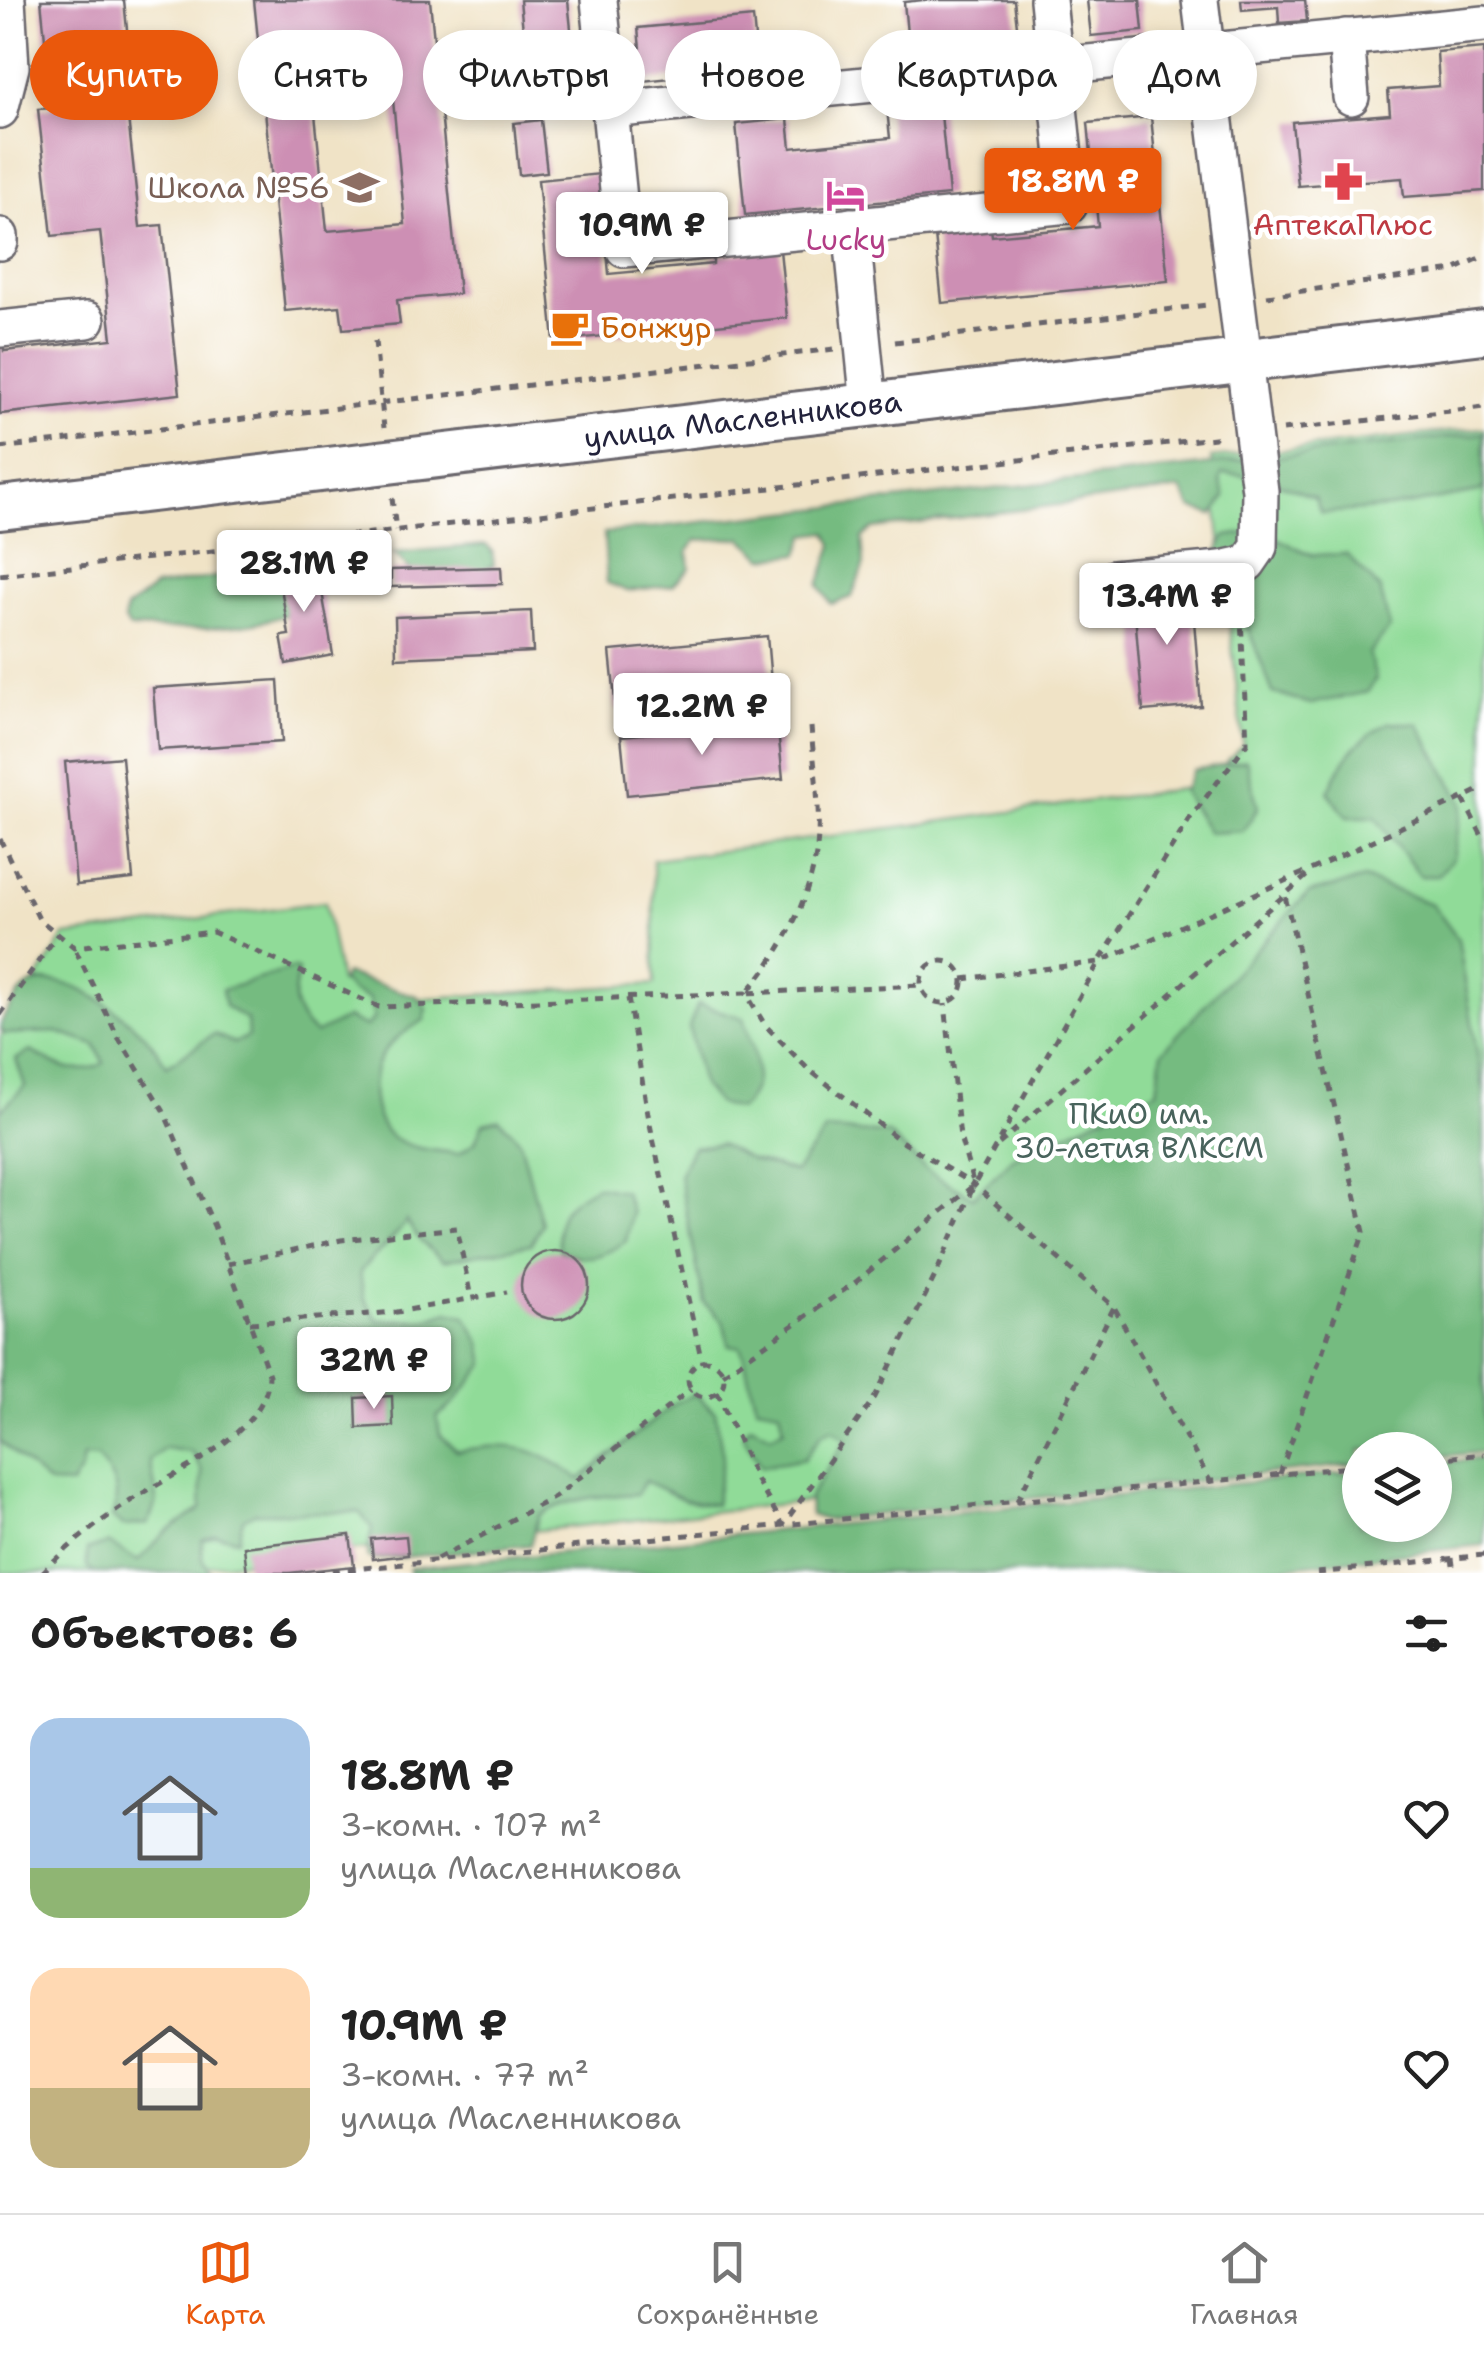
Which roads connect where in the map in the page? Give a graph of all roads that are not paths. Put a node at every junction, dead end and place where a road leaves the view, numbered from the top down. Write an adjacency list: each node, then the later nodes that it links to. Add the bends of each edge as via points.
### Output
1 (7, 0): 14 (street, via 11,67)
2 (600, 0): 6 (street)
3 (1048, 0): 7 (street)
4 (1200, 0): 8 (street)
5 (1484, 24): 9 (street)
6 (603, 30)
7 (1051, 30)
8 (1204, 30)
9 (1346, 37): 10 (street); 12 (street)
10 (1257, 46)
11 (861, 85): 13 (street)
12 (1351, 97)
13 (645, 107)
14 (0, 110)
15 (611, 120): 18 (street, via 624,249)
16 (1060, 120): 18 (street, via 1069,205)
17 (1215, 120): 22 (street)
18 (851, 226): 23 (street)
19 (87, 320): 20 (street)
20 (0, 329)
21 (1484, 332): 22 (main road, улица Масленникова)
22 (1244, 360): 23 (main road, улица Масленникова); 25 (street, via 1260,491 1259,547 1248,562)
23 (869, 405): 24 (main road, улица Масленникова)
24 (0, 508)
25 (1113, 579)

